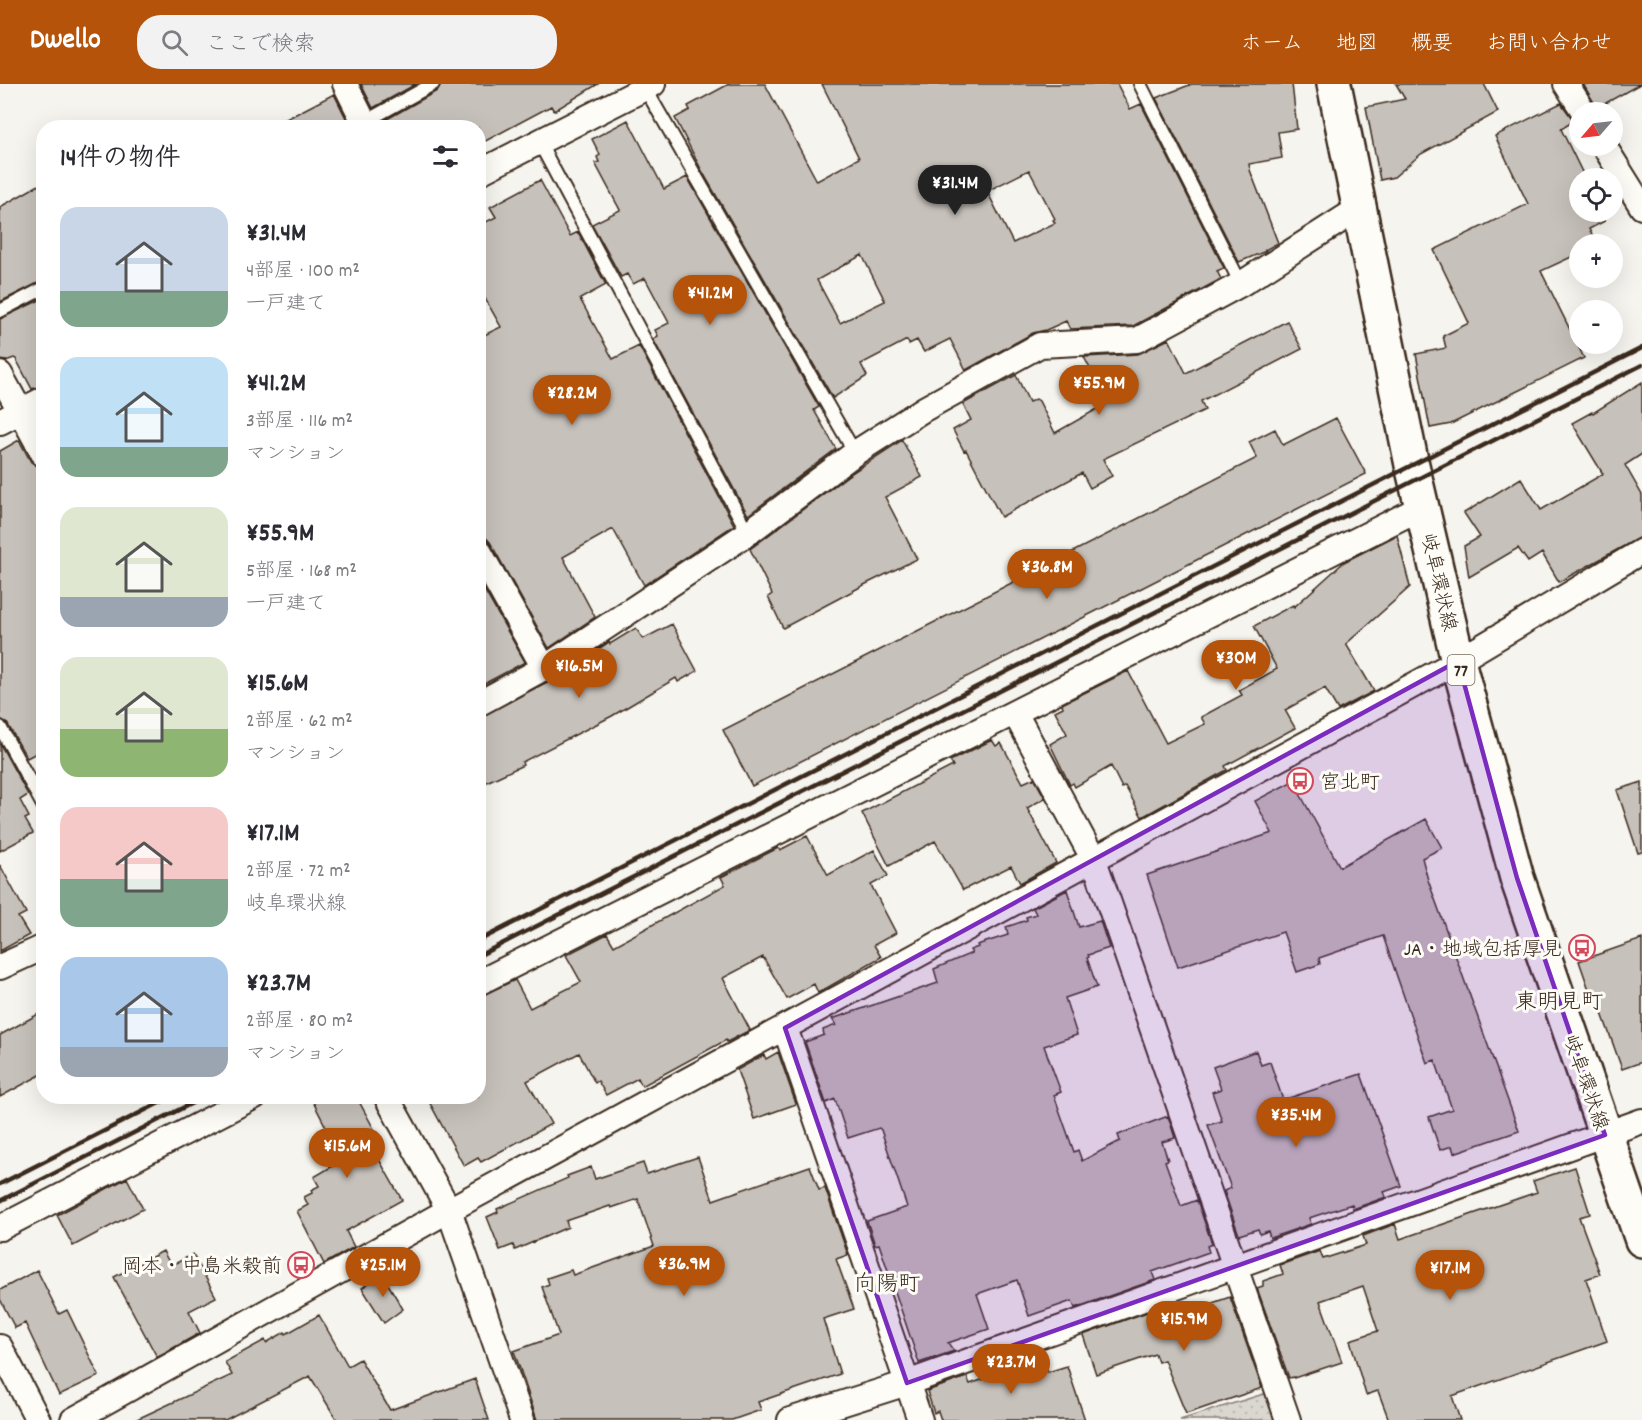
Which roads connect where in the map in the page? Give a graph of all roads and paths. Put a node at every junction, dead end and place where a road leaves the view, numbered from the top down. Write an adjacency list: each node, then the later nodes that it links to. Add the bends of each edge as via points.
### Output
1 (345, 84): 8 (street)
2 (433, 84): 9 (lane)
3 (1140, 84): 15 (lane)
4 (1334, 84): 14 (main road, 岐阜環状線 / 77)
5 (1566, 84): 7 (street)
6 (649, 86): 10 (street); 22 (lane)
7 (1578, 102)
8 (360, 120)
9 (372, 120)
10 (539, 142): 12 (street); 24 (lane)
11 (1610, 156): 13 (street)
12 (486, 169)
13 (1642, 207)
14 (1358, 209): 15 (street); 23 (main road, 岐阜環状線 / 77)
15 (1241, 284): 22 (street, via 1137,340 1040,345 924,409)
16 (36, 292): 17 (lane)
17 (0, 311)
18 (0, 374): 20 (street)
19 (36, 403): 20 (street)
20 (10, 417): 21 (street)
21 (36, 446)
22 (855, 453): 24 (street)
23 (1422, 507): 27 (main road, 岐阜環状線 / 77); 30 (street)
24 (748, 533): 28 (street)
25 (1642, 551): 27 (street)
26 (486, 564): 28 (street)
27 (1458, 662): 33 (street); 41 (main road, 岐阜環状線 / 77, via 1517,878)
28 (543, 668): 29 (street)
29 (486, 700)
30 (1015, 713): 33 (street); 36 (street)
31 (0, 727): 32 (lane)
32 (36, 792)
33 (1094, 860): 37 (street); 45 (street)
34 (36, 951): 35 (street)
35 (0, 967)
36 (486, 979)
37 (785, 1028): 42 (street); 47 (street)
38 (240, 1104): 43 (street)
39 (390, 1104): 42 (street)
40 (1642, 1121): 41 (street)
41 (1605, 1135): 44 (main road, 岐阜環状線 / 77); 45 (street)
42 (449, 1210): 49 (street); 50 (street)
43 (0, 1228)
44 (1642, 1240)
45 (1235, 1267): 47 (street); 53 (street)
46 (0, 1347): 48 (street)
47 (907, 1383): 51 (street); 52 (street)
48 (38, 1420)
49 (73, 1420)
50 (522, 1420)
51 (790, 1420)
52 (920, 1420)
53 (1288, 1420)

